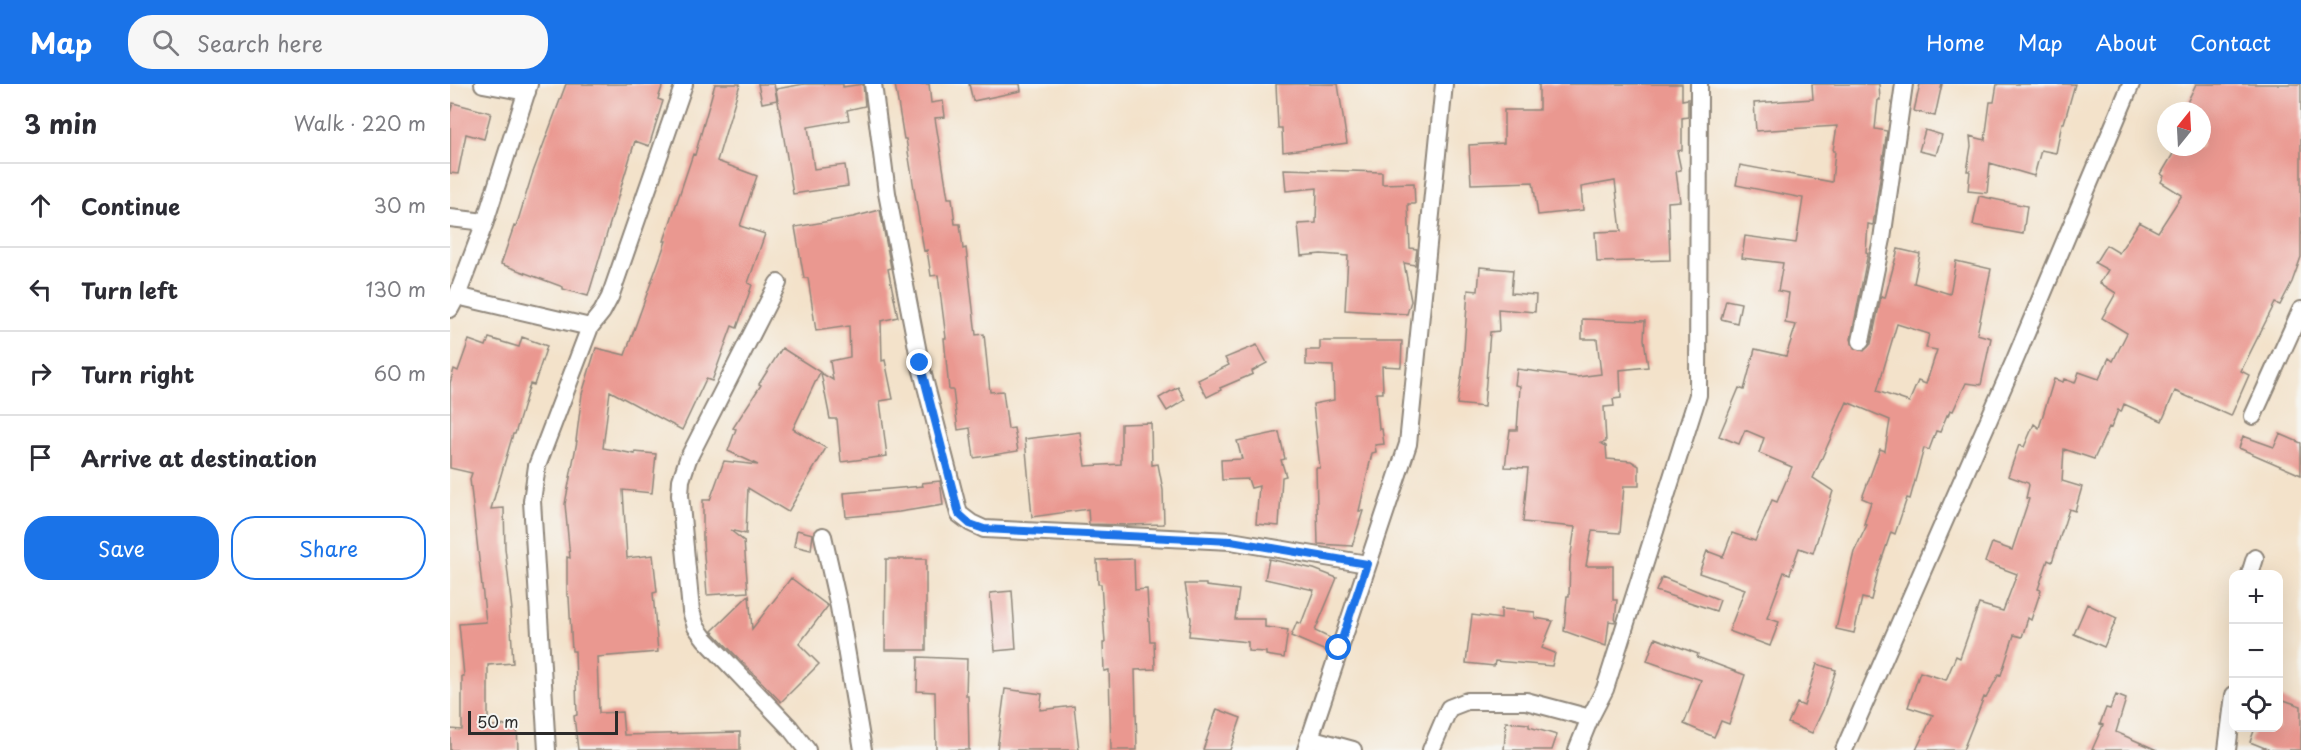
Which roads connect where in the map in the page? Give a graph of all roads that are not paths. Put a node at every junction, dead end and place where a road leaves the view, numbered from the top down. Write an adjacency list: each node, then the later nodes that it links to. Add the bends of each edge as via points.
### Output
1 (483, 84): 8 (street)
2 (684, 84): 14 (street, via 610,297)
3 (873, 84): 18 (street, via 887,193 920,363 959,514 984,529 1231,541)
4 (1444, 84): 18 (street, via 1408,444)
5 (1699, 84): 19 (street, via 1698,395 1605,689)
6 (1904, 84): 15 (street, via 1882,239)
7 (2131, 84): 28 (street)
8 (528, 88): 10 (street)
9 (450, 218): 10 (street)
10 (485, 222): 12 (street)
11 (778, 283): 23 (street, via 688,459 680,495 696,627)
12 (454, 302): 14 (street)
13 (2301, 310): 16 (street)
14 (590, 327): 22 (street, via 537,466 532,501)
15 (1861, 341)
16 (2253, 416)
17 (823, 536): 24 (street)
18 (1367, 564): 21 (street)
19 (1590, 718): 26 (street, via 1526,701 1467,701 1449,708); 27 (street)
20 (2229, 732): 29 (street)
21 (1308, 744): 25 (street)
22 (547, 750)
23 (807, 750)
24 (863, 750)
25 (1353, 750)
26 (1431, 750)
27 (1577, 750)
28 (1844, 750)
29 (2227, 750)

